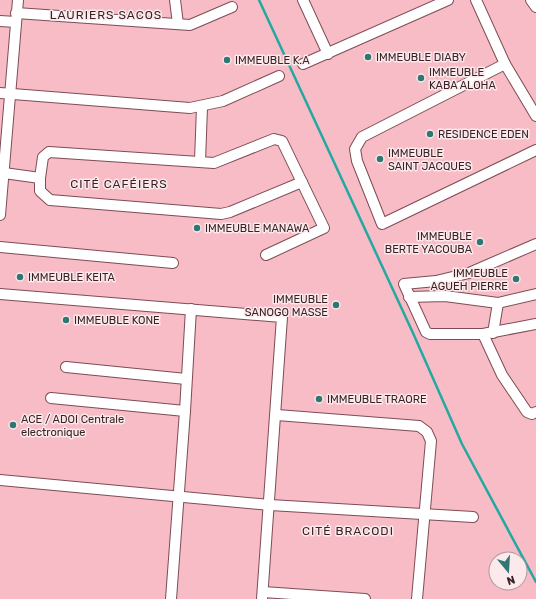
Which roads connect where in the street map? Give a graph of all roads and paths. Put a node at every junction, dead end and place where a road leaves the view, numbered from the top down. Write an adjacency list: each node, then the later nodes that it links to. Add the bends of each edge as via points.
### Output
1 (18, 0): 9 (street)
2 (174, 0): 11 (street)
3 (303, 0): 12 (street)
4 (448, 0): 12 (street)
5 (476, 0): 14 (street)
6 (531, 0): 8 (street)
7 (232, 7): 11 (street, via 194,24)
8 (536, 7)
9 (16, 17): 10 (street); 11 (street); 16 (street)
10 (0, 21)
11 (178, 24)
12 (328, 54): 13 (street)
13 (303, 64)
14 (505, 64): 18 (street); 19 (street, via 362,137 355,149 356,161 382,224)
15 (279, 76): 17 (street, via 223,101)
16 (5, 93): 17 (street); 21 (street)
17 (202, 107): 20 (street)
18 (536, 116)
19 (536, 150)
20 (200, 161): 22 (street, via 49,152 43,157); 23 (street, via 214,163 278,139 282,141)
21 (2, 177): 22 (street); 24 (street)
22 (40, 178): 23 (street, via 40,191 50,200 221,214)
23 (302, 182): 27 (street, via 324,228)
24 (0, 215)
25 (536, 244): 31 (street, via 469,273 436,281 404,284)
26 (0, 247): 28 (street)
27 (266, 255)
28 (173, 262)
29 (0, 294): 33 (street)
30 (536, 294): 32 (street)
31 (409, 296): 32 (street, via 445,296); 35 (street, via 426,332 430,334)
32 (498, 303): 35 (street)
33 (191, 309): 37 (street); 41 (street, via 282,318)
34 (536, 324): 35 (street)
35 (488, 333): 40 (street, via 502,375 527,412)
36 (66, 367): 37 (street)
37 (186, 379): 39 (street)
38 (51, 398): 39 (street)
39 (185, 411): 43 (street)
40 (536, 412)
41 (277, 415): 44 (street); 45 (street, via 419,426 427,432 431,441)
42 (0, 480): 43 (street)
43 (179, 495): 44 (street); 48 (street)
44 (270, 505): 45 (street); 47 (street)
45 (425, 515): 46 (street); 50 (street)
46 (473, 517)
47 (263, 595): 49 (street)
48 (171, 599)
49 (364, 599)
50 (417, 599)

